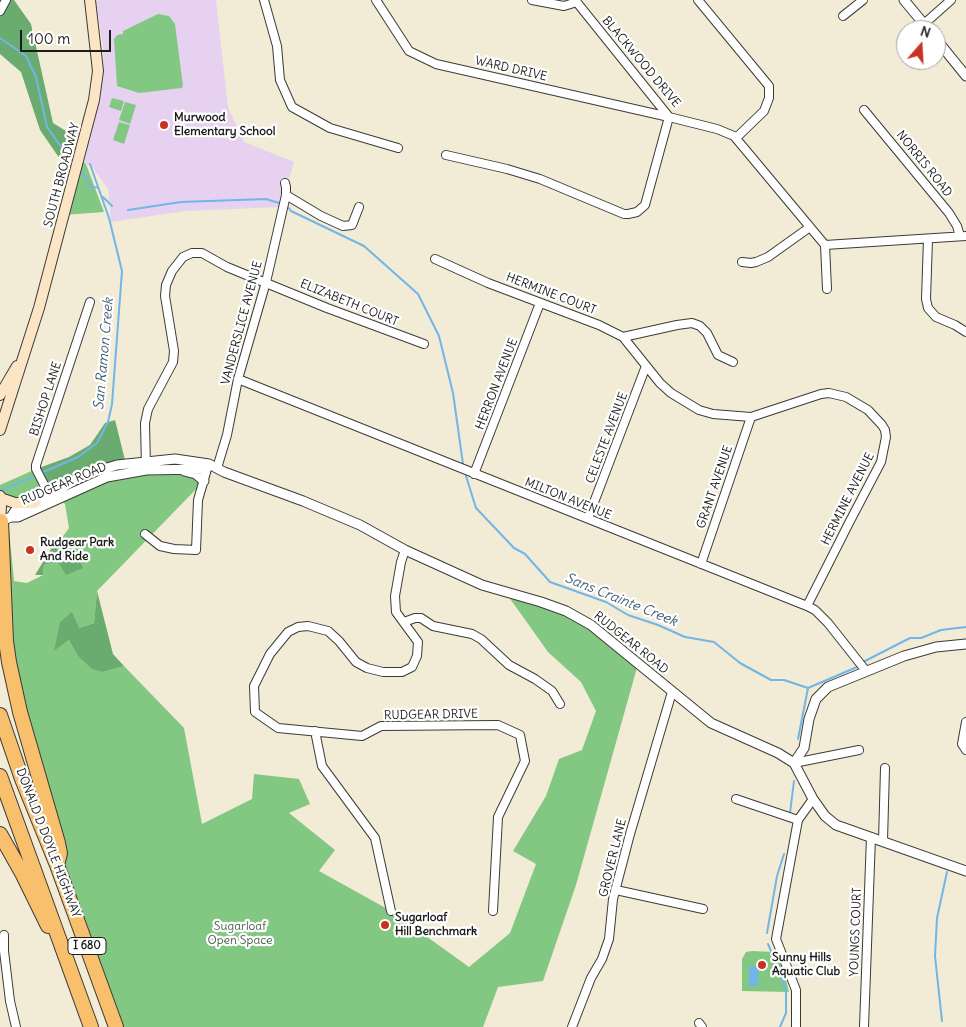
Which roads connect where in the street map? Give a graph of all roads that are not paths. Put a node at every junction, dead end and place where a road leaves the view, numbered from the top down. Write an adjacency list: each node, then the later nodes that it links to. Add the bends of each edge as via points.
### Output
1 (6, 0): 11 (street)
2 (90, 0): 38 (main road, SOUTH BROADWAY, via 98,71 94,100)
3 (264, 0): 20 (street, via 277,46 280,80 292,107 330,128)
4 (376, 0): 18 (street, WARD DRIVE, via 409,51 436,64)
5 (532, 0): 10 (street, via 564,6)
6 (698, 0): 19 (street, via 769,86 764,111)
7 (863, 0): 12 (street)
8 (904, 0): 13 (street)
9 (951, 0): 14 (street)
10 (576, 1): 18 (street, BLACKWOOD DRIVE)
11 (0, 11)
12 (843, 16)
13 (920, 20)
14 (932, 20)
15 (946, 51): 16 (street)
16 (966, 76)
17 (864, 110): 26 (street, NORRIS ROAD, via 949,213)
18 (669, 117): 19 (street, BLACKWOOD DRIVE, via 726,131); 21 (street, via 645,205 628,214 540,178)
19 (736, 138): 25 (street, BLACKWOOD DRIVE)
20 (398, 148)
21 (446, 155)
22 (285, 183): 23 (street, VANDERSLICE AVENUE)
23 (286, 195): 24 (street, via 343,226 352,225); 31 (street, VANDERSLICE AVENUE)
24 (359, 207)
25 (810, 227): 28 (street, BLACKWOOD DRIVE); 30 (street, via 762,259)
26 (963, 236): 27 (street)
27 (928, 239): 28 (street); 35 (street, via 928,308 936,317)
28 (825, 245): 32 (street)
29 (435, 259): 34 (street, HERMINE COURT)
30 (742, 262)
31 (266, 282): 37 (street, ELIZABETH COURT); 41 (street, VANDERSLICE AVENUE); 45 (street, ELIZABETH COURT, via 202,253 183,257 172,271 165,296 174,362 148,409 145,423)
32 (827, 289)
33 (90, 302): 52 (street, BISHOP LANE, via 36,469)
34 (540, 303): 36 (street, HERMINE COURT); 49 (street, HERRON AVENUE)
35 (966, 332)
36 (623, 337): 39 (street, via 692,323 707,333 718,355); 40 (street, HERMINE COURT)
37 (424, 344)
38 (25, 352): 42 (main road, SOUTH BROADWAY); 44 (main road, SOUTH BROADWAY)
39 (733, 362)
40 (646, 366): 43 (street, HERMINE AVENUE, via 671,393 699,410); 54 (street, CELESTE AVENUE)
41 (238, 379): 46 (street, VANDERSLICE AVENUE); 49 (street, MILTON AVENUE)
42 (0, 395)
43 (751, 417): 58 (street, GRANT AVENUE); 59 (street, HERMINE AVENUE, via 821,394 837,394 868,410 885,430 884,453 878,470)
44 (0, 430)
45 (146, 466): 46 (street, RUDGEAR ROAD, via 175,459); 47 (street, RUDGEAR ROAD); 52 (street, RUDGEAR ROAD)
46 (217, 468): 48 (street, RUDGEAR ROAD); 57 (street, RUDGEAR ROAD, via 360,525)
47 (177, 469): 48 (street, RUDGEAR ROAD); 50 (street, via 196,474)
48 (207, 469): 50 (street)
49 (474, 474): 54 (street, MILTON AVENUE)
50 (204, 481): 56 (street, via 198,500 196,550 160,546)
51 (0, 497): 53 (main road); 55 (main road)
52 (50, 498): 53 (street, RUDGEAR ROAD)
53 (35, 506): 55 (street, RUDGEAR ROAD, via 15,511)
54 (588, 518): 58 (street, MILTON AVENUE)
55 (4, 520): 79 (highway, via 9,662 58,843)
56 (145, 534)
57 (405, 550): 60 (street, RUDGEAR DRIVE, via 395,596 396,612); 63 (street, RUDGEAR ROAD, via 482,585 566,611 591,625)
58 (701, 564): 59 (street, MILTON AVENUE)
59 (807, 606): 62 (street, MILTON AVENUE, via 828,623)
60 (404, 622): 64 (street, via 422,618 433,626 472,634 509,665 552,691); 67 (street, RUDGEAR DRIVE, via 418,642 412,667 402,672 367,668 356,662 328,631 308,626 288,632 270,654 254,686 255,712 278,728)
61 (966, 644): 62 (street, via 922,651)
62 (866, 671): 70 (street, via 828,687 816,699 804,748)
63 (672, 692): 70 (street, RUDGEAR ROAD, via 711,723); 81 (street, GROVER LANE)
64 (560, 704)
65 (0, 716): 79 (highway, DONALD D DOYLE HIGHWAY / I 680)
66 (966, 722): 69 (street, via 962,744)
67 (315, 731): 83 (street, via 322,766 375,838); 84 (street, RUDGEAR DRIVE, via 362,736 381,726 498,725 520,735 525,761 498,817)
68 (859, 750): 70 (street)
69 (966, 750)
70 (794, 763): 74 (street)
71 (885, 768): 78 (street)
72 (0, 776): 85 (highway, DONALD D DOYLE HIGHWAY / I 680)
73 (736, 799): 75 (street)
74 (813, 799): 75 (street); 77 (street, via 836,825)
75 (798, 820): 93 (street, via 776,939 796,990)
76 (0, 834): 85 (highway, via 49,928)
77 (871, 837): 78 (street); 94 (street, YOUNGS COURT)
78 (883, 841): 80 (street)
79 (57, 865): 91 (highway, DONALD D DOYLE HIGHWAY / I 680)
80 (966, 871)
81 (616, 890): 82 (street); 92 (street, GROVER LANE, via 609,940)
82 (703, 909)
83 (391, 911)
84 (493, 911)
85 (58, 934): 87 (highway, DONALD D DOYLE HIGHWAY / I 680)
86 (4, 935): 88 (street, via 10,1001)
87 (72, 974): 89 (highway, DONALD D DOYLE HIGHWAY / I 680); 90 (highway, I 680, via 85,987)
88 (16, 1027)
89 (91, 1027)
90 (100, 1027)
91 (116, 1027)
92 (572, 1027)
93 (796, 1027)
94 (864, 1027)

